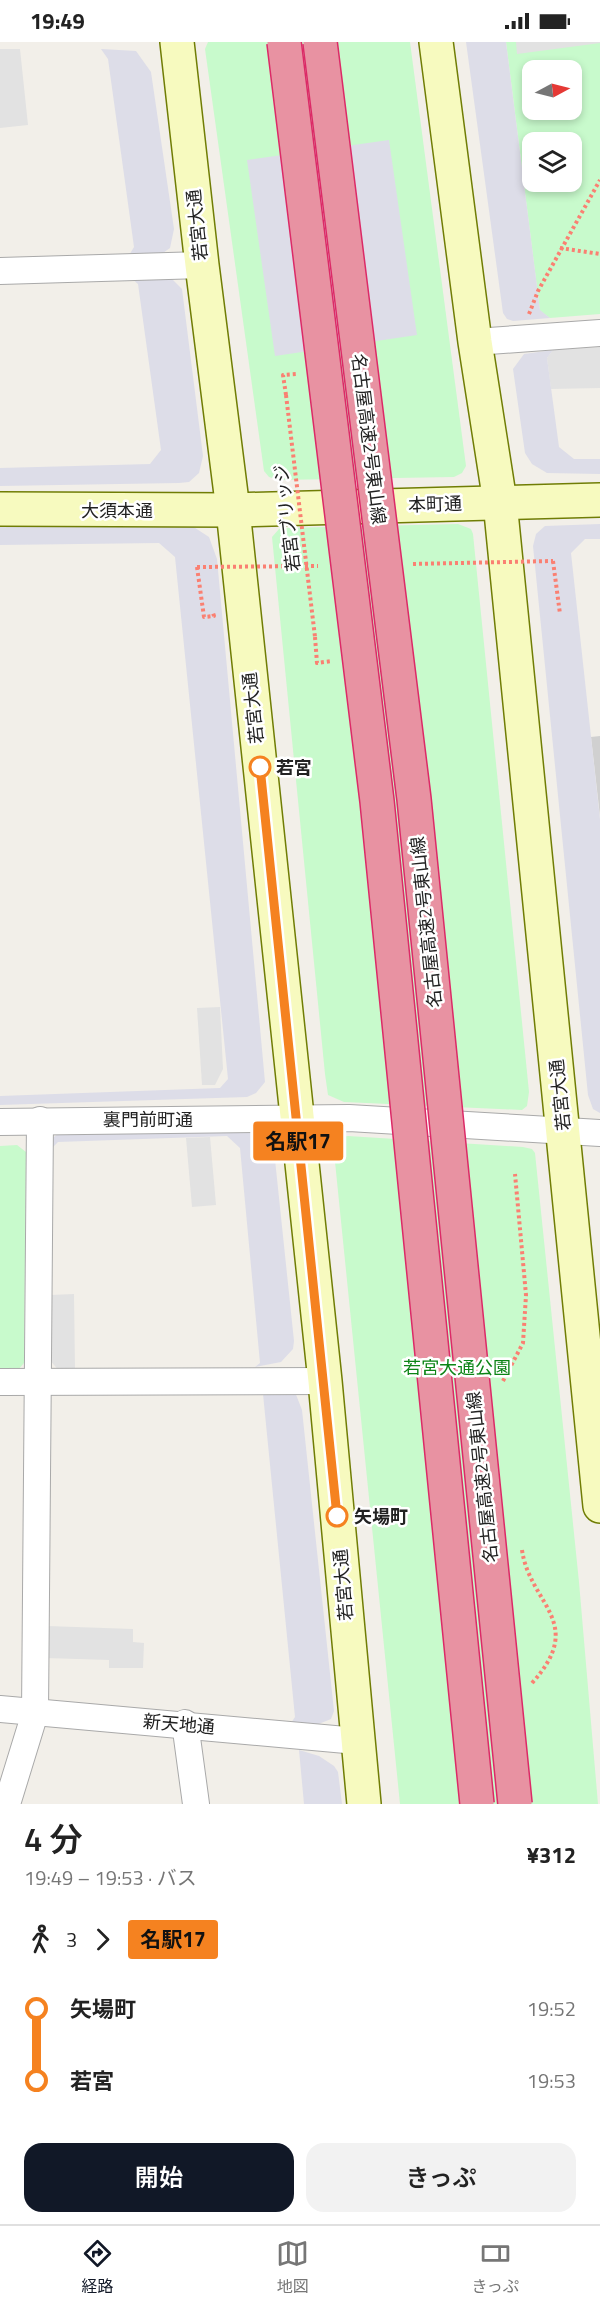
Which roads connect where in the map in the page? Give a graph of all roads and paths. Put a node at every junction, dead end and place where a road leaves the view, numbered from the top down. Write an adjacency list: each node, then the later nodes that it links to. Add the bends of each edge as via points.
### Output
1 (177, 42): 8 (street, 若宮大通)
2 (284, 42): 45 (highway, 名古屋高速2号東山線, bridge, via 377,801)
3 (320, 42): 46 (highway, 名古屋高速2号東山線, bridge, via 414,799)
4 (436, 42): 12 (street, 若宮大通)
5 (600, 180): 6 (path)
6 (560, 248): 7 (path); 10 (path)
7 (600, 254)
8 (202, 266): 9 (street); 17 (street, 若宮大通)
9 (0, 271)
10 (527, 320)
11 (600, 333): 12 (street)
12 (476, 342): 15 (street, 若宮大通)
13 (286, 395): 24 (path, 若宮ブリッジ, bridge, via 317,663 332,661)
14 (600, 500): 15 (street, 本町通)
15 (500, 502): 17 (street, 本町通); 28 (street, 若宮大通)
16 (0, 509): 17 (street, 大須本通)
17 (233, 510): 25 (street, 若宮大通)
18 (207, 558): 21 (path)
19 (553, 561): 23 (path)
20 (197, 567): 22 (path, via 204,616 214,616)
21 (208, 570)
22 (212, 604)
23 (560, 614)
24 (330, 650)
25 (296, 1118): 26 (street, 裏門前町通); 28 (street, 裏門前町通); 31 (street, 若宮大通)
26 (40, 1120): 27 (street, 裏門前町通); 33 (street)
27 (0, 1122)
28 (564, 1132): 29 (street, 裏門前町通); 35 (street, 若宮大通)
29 (600, 1133)
30 (515, 1174): 34 (path, via 526,1295 523,1343)
31 (325, 1381): 33 (street); 41 (street, 若宮大通)
32 (0, 1382): 33 (street)
33 (38, 1382): 39 (street)
34 (500, 1386)
35 (600, 1506)
36 (522, 1549): 37 (path, via 525,1571 549,1607 556,1635 551,1657)
37 (528, 1686)
38 (0, 1709): 39 (street, 新天地通)
39 (35, 1713): 40 (street, 新天地通); 42 (street)
40 (185, 1723): 41 (street, 新天地通); 43 (street)
41 (357, 1741): 44 (street, 若宮大通)
42 (8, 1804)
43 (196, 1804)
44 (364, 1804)
45 (477, 1804)
46 (515, 1804)

